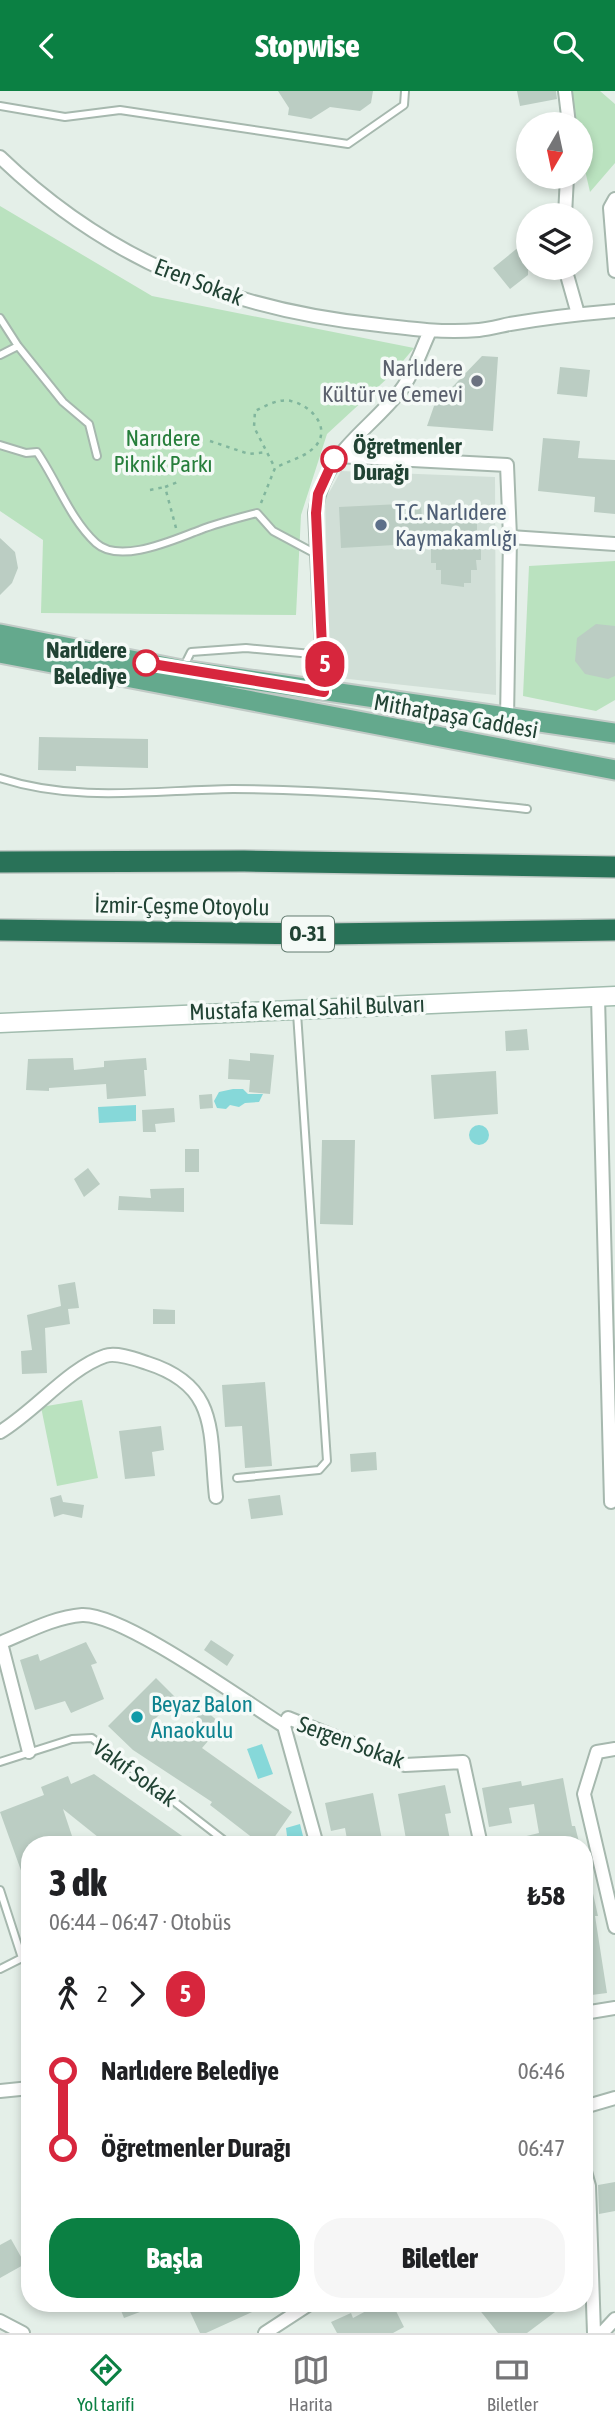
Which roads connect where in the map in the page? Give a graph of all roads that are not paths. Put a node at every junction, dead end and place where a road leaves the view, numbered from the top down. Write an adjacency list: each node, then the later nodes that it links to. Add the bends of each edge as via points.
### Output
1 (405, 91): 3 (lane, via 404,105 348,144 120,110 65,117)
2 (565, 91): 4 (street)
3 (0, 106)
4 (568, 112)
5 (0, 156): 12 (street, Eren Sokak, via 70,214 132,257 220,294 293,314)
6 (615, 199): 7 (street, via 610,208)
7 (615, 271)
8 (568, 280): 10 (street)
9 (615, 311): 10 (street, Eren Sokak)
10 (578, 314): 12 (street, Eren Sokak, via 481,330)
11 (0, 318): 13 (lane)
12 (429, 331): 17 (street, via 400,390)
13 (18, 346): 14 (lane); 16 (lane, via 63,402 89,424)
14 (0, 355)
15 (0, 445): 20 (lane, via 37,452 77,520 98,545 126,551 163,545 257,513 273,531)
16 (97, 456)
17 (336, 456): 18 (street, via 507,465); 20 (street, via 318,494)
18 (510, 537): 19 (street); 26 (street)
19 (615, 544)
20 (318, 555): 23 (street)
21 (0, 634): 24 (main road, Mithatpaşa Caddesi)
22 (0, 653): 28 (main road, Mithatpaşa Caddesi)
23 (325, 656): 24 (lane, via 246,648 191,652); 25 (street)
24 (182, 670): 25 (main road, Mithatpaşa Caddesi)
25 (324, 692): 26 (main road, Mithatpaşa Caddesi)
26 (507, 719): 27 (main road, Mithatpaşa Caddesi)
27 (615, 733)
28 (615, 770)
29 (0, 778): 30 (lane, via 71,794 345,791)
30 (527, 809)
31 (0, 862): 32 (highway, İzmir-Çeşme Otoyolu)
32 (615, 867)
33 (0, 930): 35 (highway, İzmir-Çeşme Otoyolu / O-31)
34 (615, 930): 35 (highway, İzmir-Çeşme Otoyolu / O-31)
35 (323, 934): 36 (highway)
36 (0, 942)
37 (606, 996): 38 (main road, Mustafa Kemal Sahil Bulvarı); 43 (street)
38 (297, 1009): 39 (main road, Mustafa Kemal Sahil Bulvarı); 41 (lane, via 327,1461 319,1470)
39 (0, 1023)
40 (0, 1431): 42 (street, via 106,1355 130,1357 169,1370 189,1384 206,1407)
41 (237, 1478)
42 (216, 1497)
43 (611, 1502)
44 (0, 1643): 45 (street, via 83,1615 125,1625); 47 (street)
45 (284, 1726): 50 (street); 51 (street, Sergen Sokak, via 288,1718 405,1765 463,1762)
46 (615, 1749): 53 (street, via 597,1752 584,1794)
47 (29, 1752): 48 (lane, Vakıf Sokak); 49 (lane, Vakıf Sokak, via 92,1738)
48 (0, 1762)
49 (218, 1836)
50 (315, 1836)
51 (479, 1836)
52 (0, 1890): 54 (lane)
53 (615, 1927)
54 (21, 1955)
55 (21, 1958): 56 (lane)
56 (0, 1969)
57 (615, 2008): 58 (street)
58 (593, 2012)
59 (21, 2089): 60 (street)
60 (0, 2091)
61 (615, 2098): 62 (street)
62 (593, 2104)
63 (297, 2312): 68 (street)
64 (593, 2312): 69 (street)
65 (615, 2319): 70 (street)
66 (0, 2321): 67 (street)
67 (23, 2333)
68 (265, 2333)
69 (594, 2333)
70 (602, 2333)

